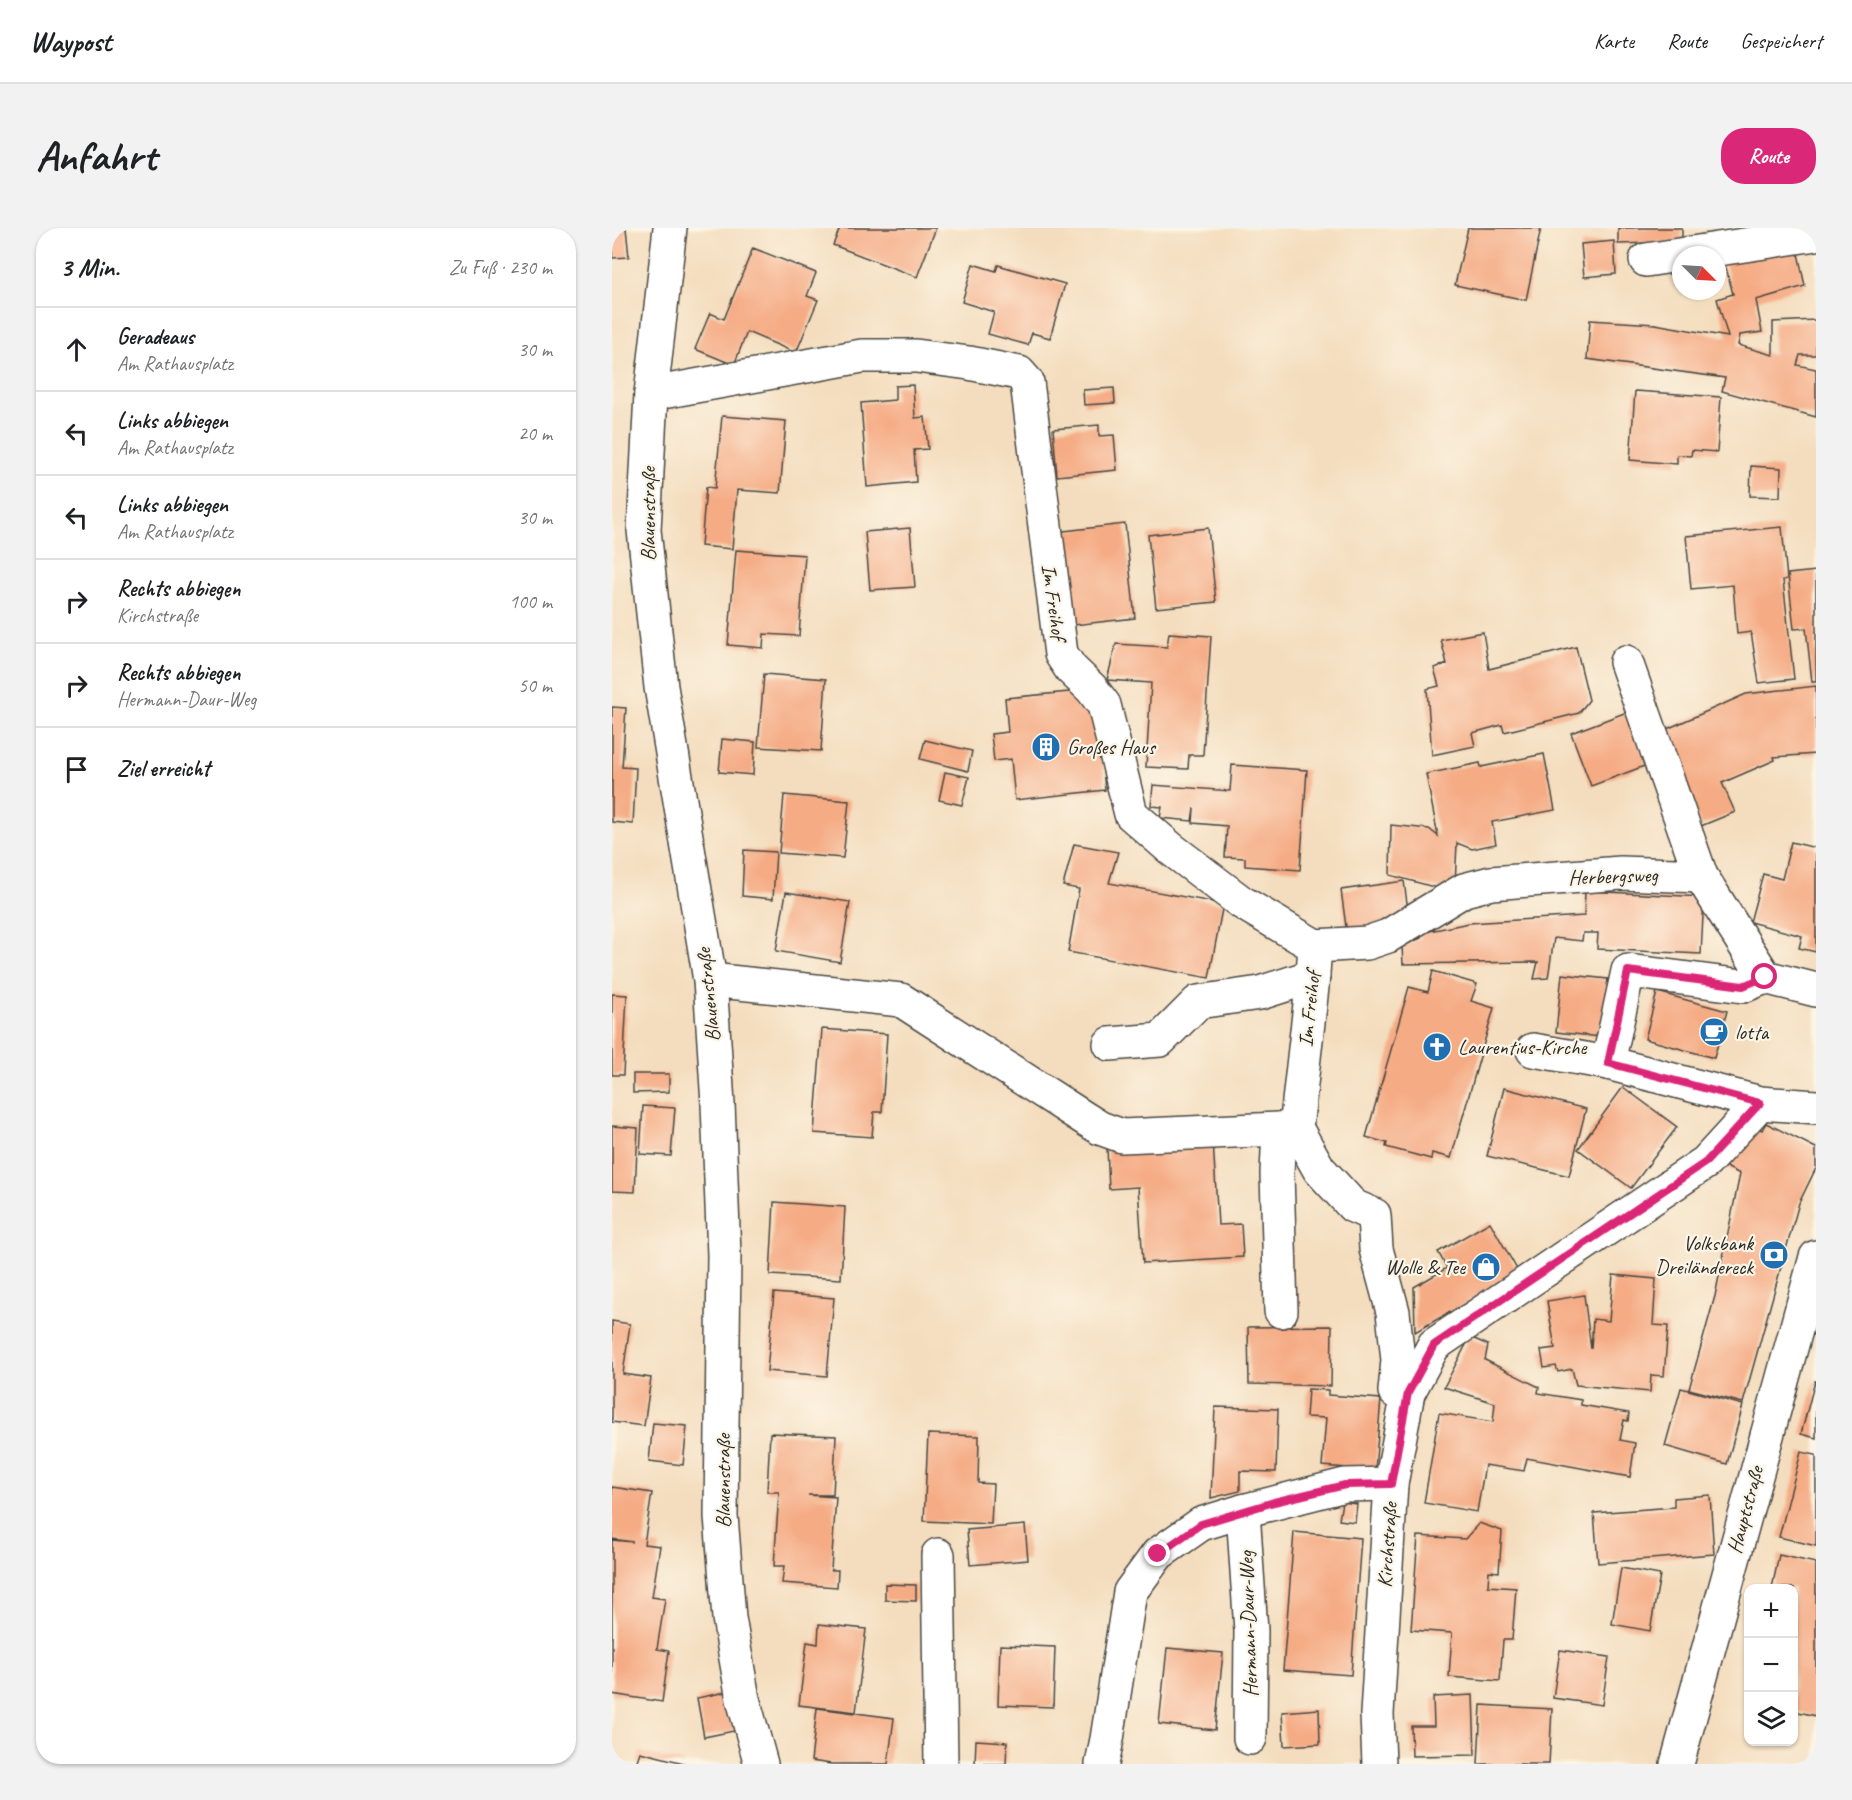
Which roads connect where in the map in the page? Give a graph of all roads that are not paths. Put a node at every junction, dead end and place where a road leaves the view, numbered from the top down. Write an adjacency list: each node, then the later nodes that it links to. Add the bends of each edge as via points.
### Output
1 (670, 228): 4 (street, Blauenstraße)
2 (1816, 234): 3 (street)
3 (1646, 260)
4 (651, 394): 7 (street, Im Freihof, via 862,356 916,356 1019,374 1027,382 1061,654 1104,705 1131,814); 9 (street, Blauenstraße, via 644,530 661,687)
5 (1626, 662): 6 (street)
6 (1701, 876): 7 (street, Herbergsweg, via 1621,873 1491,883 1464,890 1388,936); 8 (street)
7 (1314, 961): 11 (street, Herbergsweg, via 1260,993 1197,1002 1160,1040); 16 (street, Im Freihof)
8 (1765, 977): 10 (street); 13 (street, via 1743,986 1628,971)
9 (710, 980): 16 (street, via 901,1000 1092,1123 1122,1136); 24 (street, Blauenstraße, via 724,1255 721,1516 729,1618 743,1699)
10 (1816, 990)
11 (1110, 1044)
12 (1533, 1050): 13 (street)
13 (1608, 1063): 14 (street)
14 (1760, 1103): 15 (street); 19 (street, Kirchstraße, via 1706,1162 1434,1345)
15 (1816, 1107)
16 (1287, 1129): 18 (street, Im Freihof, via 1277,1173); 19 (street, via 1353,1206 1374,1215 1376,1249 1393,1312 1398,1360 1395,1390)
17 (1816, 1257): 28 (street, Hauptstraße)
18 (1281, 1311)
19 (1408, 1393): 20 (street, Kirchstraße)
20 (1391, 1484): 21 (street, via 1345,1485); 27 (street, Kirchstraße, via 1377,1714)
21 (1243, 1511): 23 (street, Hermann-Daur-Weg, via 1251,1631); 26 (street, via 1201,1524 1158,1554 1130,1592)
22 (938, 1554): 25 (street)
23 (1250, 1738)
24 (761, 1764)
25 (941, 1764)
26 (1102, 1764)
27 (1379, 1764)
28 (1677, 1764)

